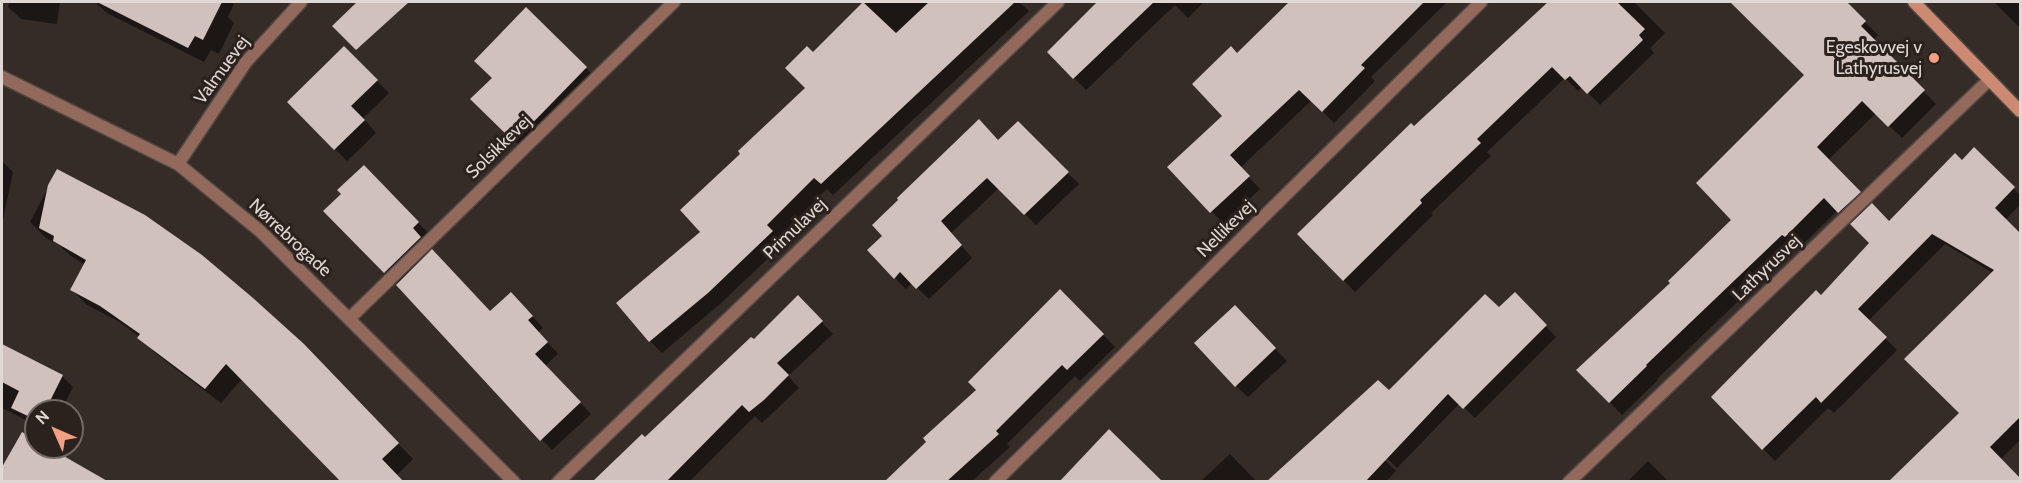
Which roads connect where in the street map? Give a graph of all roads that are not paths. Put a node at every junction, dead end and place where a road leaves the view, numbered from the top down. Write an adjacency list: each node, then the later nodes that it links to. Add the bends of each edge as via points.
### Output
1 (301, 2): 9 (street, Valmuevej, via 246,62)
2 (674, 2): 10 (street, Solsikkevej)
3 (1058, 2): 12 (street, Primulavej)
4 (1481, 2): 13 (street, Nellikevej)
5 (1914, 2): 7 (street)
6 (2, 77): 9 (street, Nørrebrogade)
7 (1989, 80): 8 (street); 14 (street, Lathyrusvej)
8 (2020, 111)
9 (178, 164): 10 (street, Nørrebrogade, via 260,231)
10 (349, 319): 11 (street, Nørrebrogade)
11 (514, 482)
12 (558, 482)
13 (995, 482)
14 (1569, 482)

